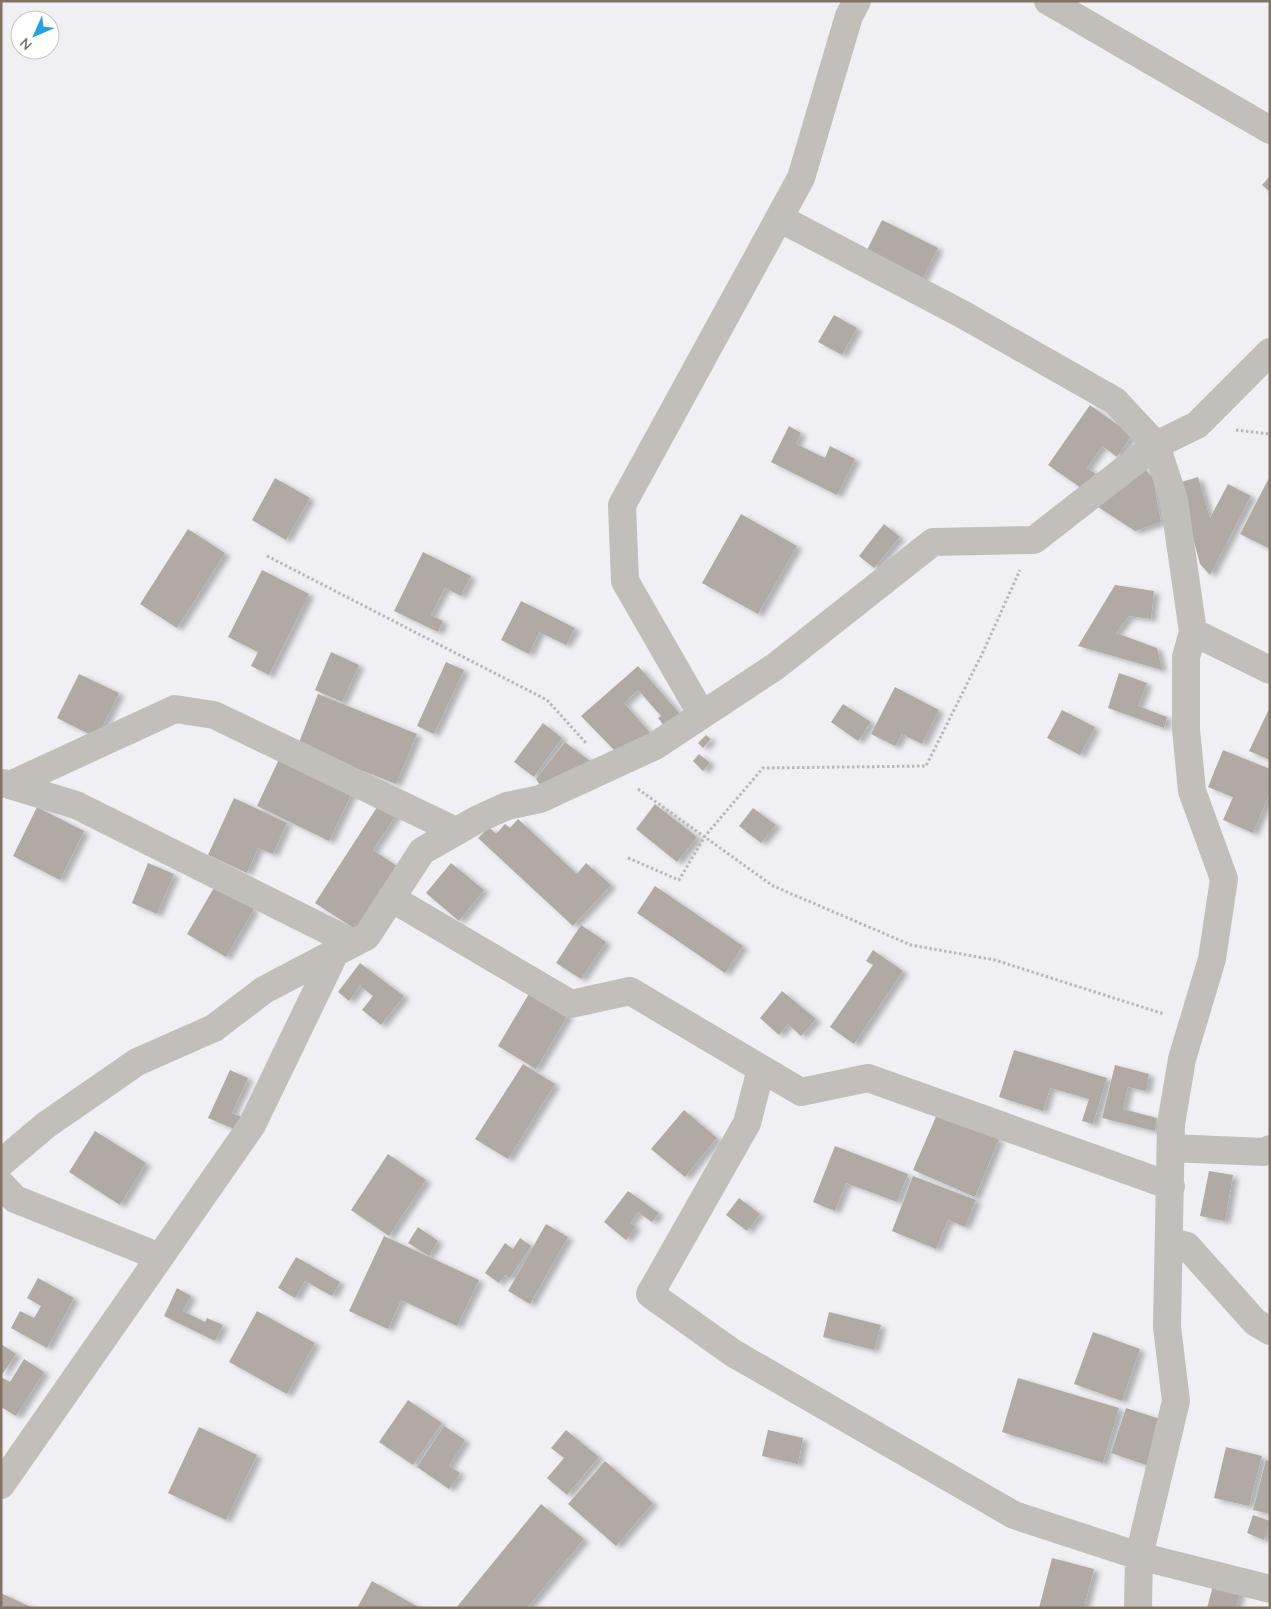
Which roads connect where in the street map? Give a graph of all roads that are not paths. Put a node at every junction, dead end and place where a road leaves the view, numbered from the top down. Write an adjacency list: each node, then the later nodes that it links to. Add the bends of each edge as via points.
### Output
1 (857, 1): 4 (street, via 849,16 801,178)
2 (1048, 1): 3 (street)
3 (1270, 130)
4 (779, 218): 6 (street, via 962,314 1115,401); 9 (street, via 622,506 625,581)
5 (1270, 352): 6 (street, via 1197,425)
6 (1156, 446): 7 (street, via 1174,500); 9 (street, via 1034,540 933,542 776,666)
7 (1193, 632): 8 (street); 15 (street, via 1186,657 1186,720 1192,791 1224,879 1212,959 1182,1059 1171,1124)
8 (1270, 670)
9 (702, 715): 11 (street, via 655,746 540,798 507,806 478,818)
10 (6, 783): 11 (street, via 175,709 214,715); 13 (street, via 76,805)
11 (456, 831): 12 (street, via 422,851)
12 (391, 898): 13 (street, via 367,936); 14 (street, via 571,1004 630,991)
13 (344, 948): 17 (street, via 264,990 214,1028 137,1062 46,1125); 21 (street, via 252,1125)
14 (761, 1069): 19 (street, via 801,1092 868,1078); 24 (street, via 747,1122 650,1294 733,1353 1014,1515)
15 (1171, 1148): 16 (street); 19 (street)
16 (1268, 1153)
17 (1, 1164)
18 (1, 1184): 21 (street, via 15,1199)
19 (1171, 1186): 20 (street)
20 (1170, 1242): 22 (street, via 1187,1246 1255,1322); 24 (street, via 1167,1327 1176,1401)
21 (160, 1257): 23 (street)
22 (1270, 1331)
23 (1, 1485)
24 (1139, 1556): 25 (street); 26 (street)
25 (1270, 1589)
26 (1138, 1608)

